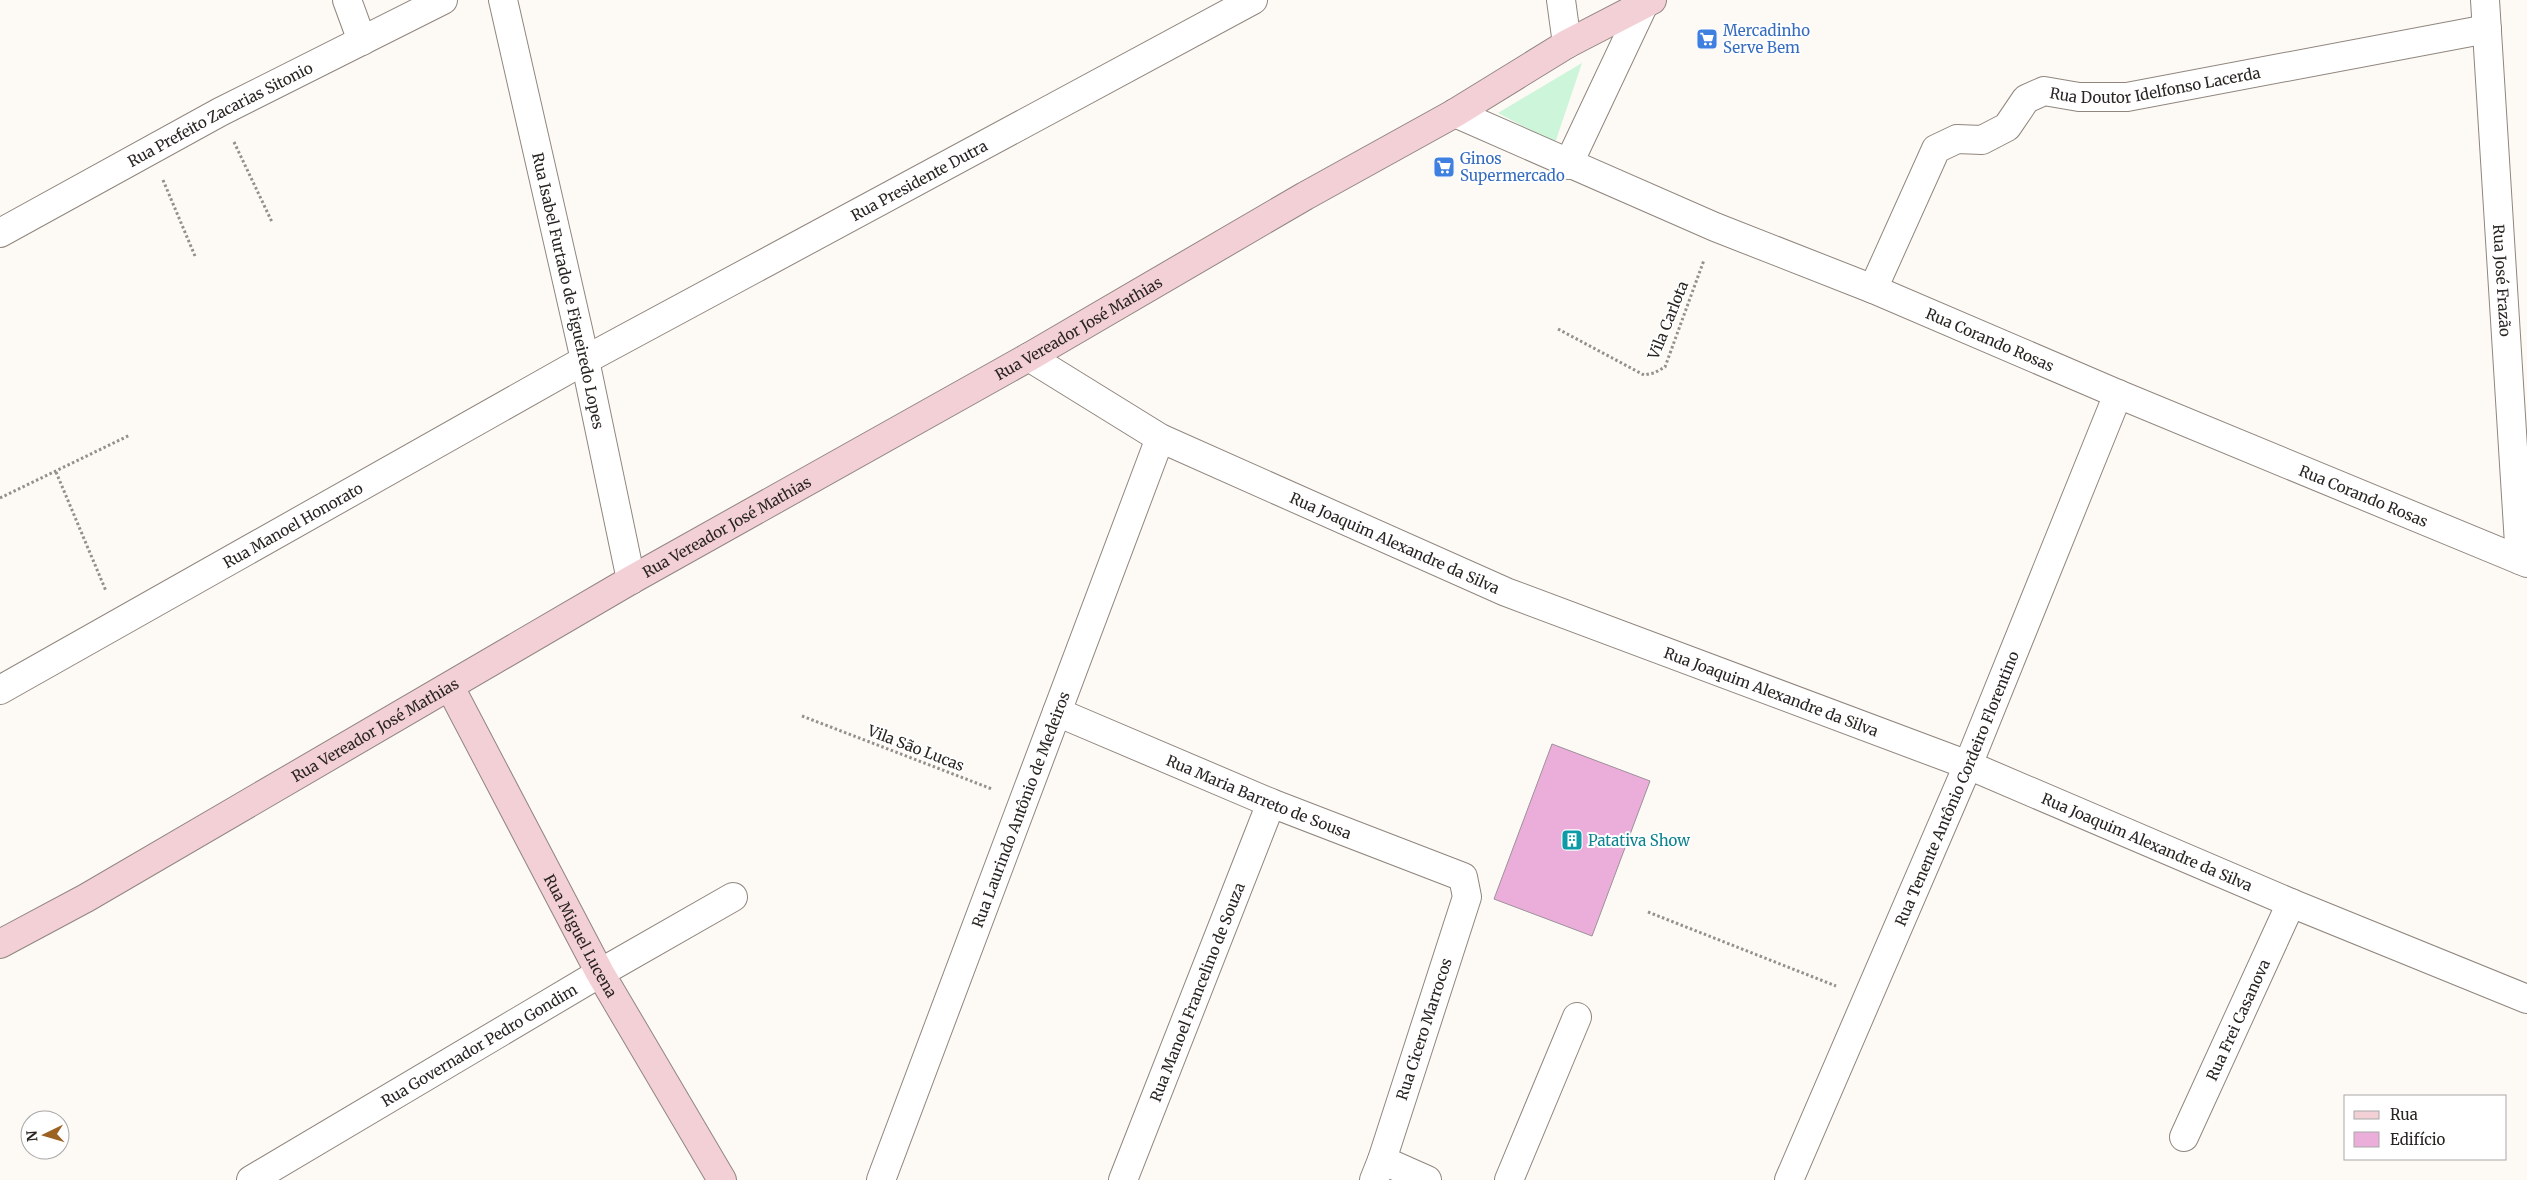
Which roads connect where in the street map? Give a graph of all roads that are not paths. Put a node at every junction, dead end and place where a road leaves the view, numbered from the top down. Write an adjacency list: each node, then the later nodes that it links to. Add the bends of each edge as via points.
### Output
1 (347, 0): 9 (street)
2 (442, 0): 9 (street, Rua Prefeito Zacarias Sitonio)
3 (503, 0): 16 (street, Rua Isabel Furtado de Figueiredo Lopes)
4 (1253, 0): 16 (street, Rua Presidente Dutra)
5 (1562, 0): 10 (street)
6 (2485, 0): 8 (street, Rua José Frazão)
7 (1648, 2): 10 (street, Rua Vereador José Mathias); 12 (street)
8 (2487, 29): 14 (street, Rua Doutor Idelfonso Lacerda, via 2127,97 2079,97 2044,91 2026,99 2007,127 1982,140 1957,139 1936,149); 19 (street, Rua José Frazão)
9 (362, 41): 13 (street, Rua Prefeito Zacarias Sitonio, via 220,112)
10 (1567, 44): 11 (street, Rua Vereador José Mathias)
11 (1455, 113): 12 (street, Rua Corando Rosas); 15 (street, Rua Vereador José Mathias, via 1305,196)
12 (1568, 164): 14 (street, Rua Corando Rosas)
13 (0, 233)
14 (1873, 289): 17 (street, Rua Corando Rosas)
15 (1029, 357): 18 (street, Rua Joaquim Alexandre da Silva); 20 (street, Rua Vereador José Mathias)
16 (585, 360): 20 (street, Rua Isabel Furtado de Figueiredo Lopes); 22 (street, Rua Manoel Honorato)
17 (2118, 394): 19 (street, Rua Corando Rosas); 24 (street, Rua Tenente Antônio Cordeiro Florentino)
18 (1160, 438): 23 (street, Rua Laurindo Antônio de Medeiros); 24 (street, Rua Joaquim Alexandre da Silva, via 1506,592)
19 (2524, 562)
20 (631, 580): 21 (street, Rua Vereador José Mathias)
21 (450, 686): 29 (street, Rua Vereador José Mathias, via 86,898); 30 (street, Rua Miguel Lucena)
22 (0, 690)
23 (1057, 712): 25 (street, Rua Maria Barreto de Sousa); 37 (street, Rua Laurindo Antônio de Medeiros)
24 (1968, 765): 28 (street, Rua Joaquim Alexandre da Silva); 41 (street, Rua Tenente Antônio Cordeiro Florentino)
25 (1271, 802): 26 (street, Rua Maria Barreto de Sousa); 38 (street, Rua Manoel Francelino de Souza)
26 (1463, 876): 34 (street, Rua Cicero Marrocos, via 1467,897)
27 (734, 898): 30 (street, Rua Governador Pedro Gondim)
28 (2292, 903): 31 (street, Rua Joaquim Alexandre da Silva); 33 (street, Rua Frei Casanova)
29 (0, 944)
30 (600, 973): 35 (street, Rua Governador Pedro Gondim); 36 (street, Rua Miguel Lucena)
31 (2527, 999)
32 (1577, 1016): 40 (street)
33 (2184, 1137)
34 (1378, 1170): 39 (street)
35 (251, 1180)
36 (722, 1180)
37 (881, 1180)
38 (1123, 1180)
39 (1427, 1180)
40 (1509, 1180)
41 (1789, 1180)

